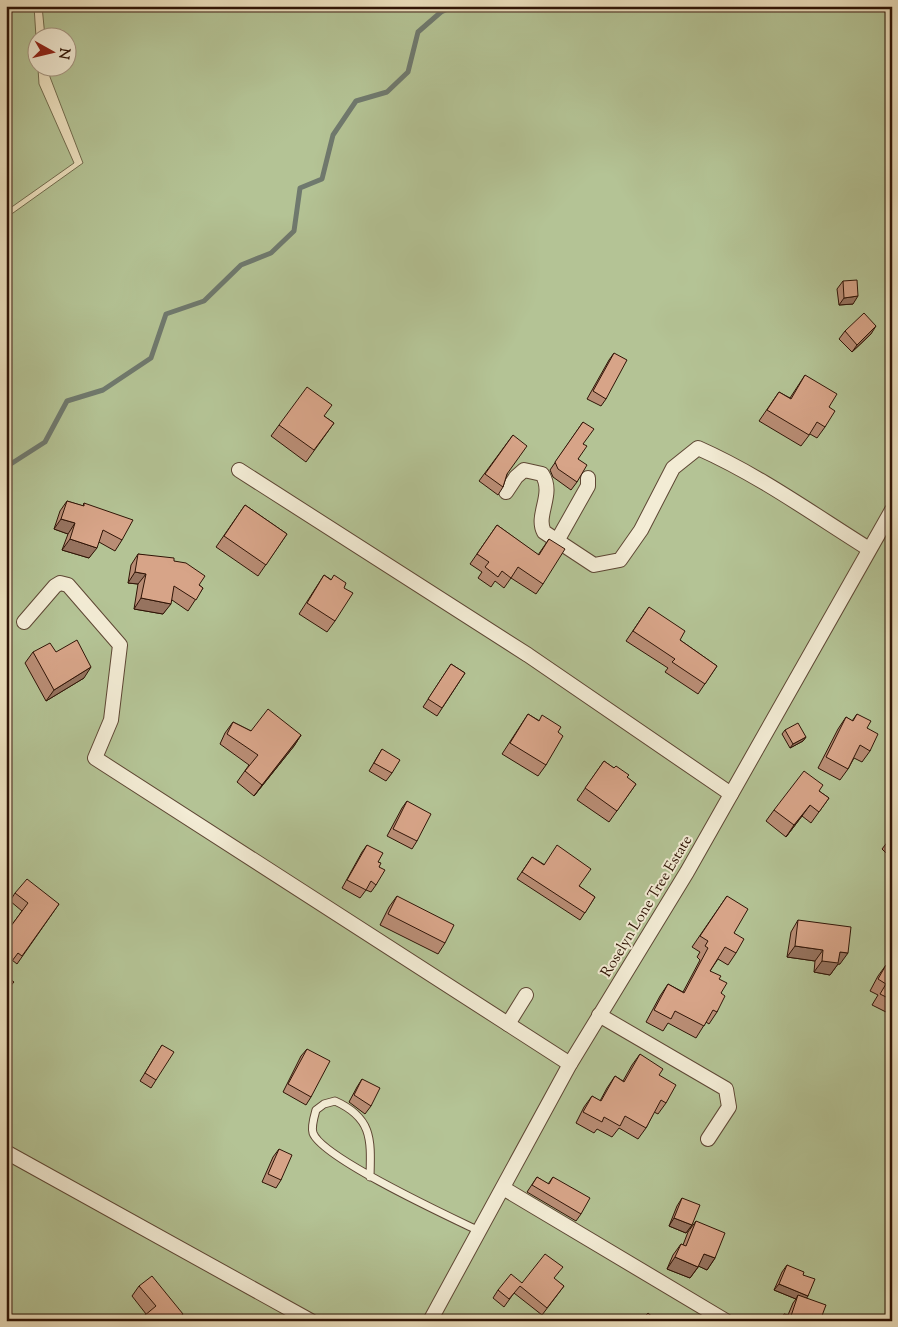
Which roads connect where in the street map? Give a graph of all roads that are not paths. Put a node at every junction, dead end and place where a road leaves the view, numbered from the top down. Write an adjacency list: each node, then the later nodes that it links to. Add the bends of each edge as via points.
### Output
1 (240, 470): 9 (street, via 528,655)
2 (588, 478): 6 (street, via 588,486)
3 (506, 492): 6 (street, via 524,470 542,474 547,488 542,528)
4 (892, 510): 5 (street, Roselyn Lone Tree Estate)
5 (888, 527): 7 (street, Roselyn Lone Tree Estate)
6 (557, 541): 7 (street, via 594,564 620,560 641,530 673,468 698,448 762,481)
7 (869, 549): 9 (street, Roselyn Lone Tree Estate)
8 (24, 622): 12 (street, via 60,583 68,585 120,645 111,720 95,758)
9 (731, 794): 11 (street, Roselyn Lone Tree Estate)
10 (526, 995): 12 (street)
11 (599, 1015): 13 (street, Roselyn Lone Tree Estate); 14 (street, via 726,1089 729,1107)
12 (508, 1024): 13 (street)
13 (570, 1064): 17 (street, Roselyn Lone Tree Estate)
14 (708, 1139)
15 (6, 1152): 19 (street)
16 (370, 1177): 16 (lane, via 320,1142 313,1133 316,1110 324,1104 335,1101 347,1106 366,1126 370,1142); 18 (lane)
17 (503, 1188): 18 (street, Roselyn Lone Tree Estate); 21 (street)
18 (479, 1231): 20 (street, Roselyn Lone Tree Estate)
19 (311, 1321)
20 (430, 1321)
21 (726, 1321)

